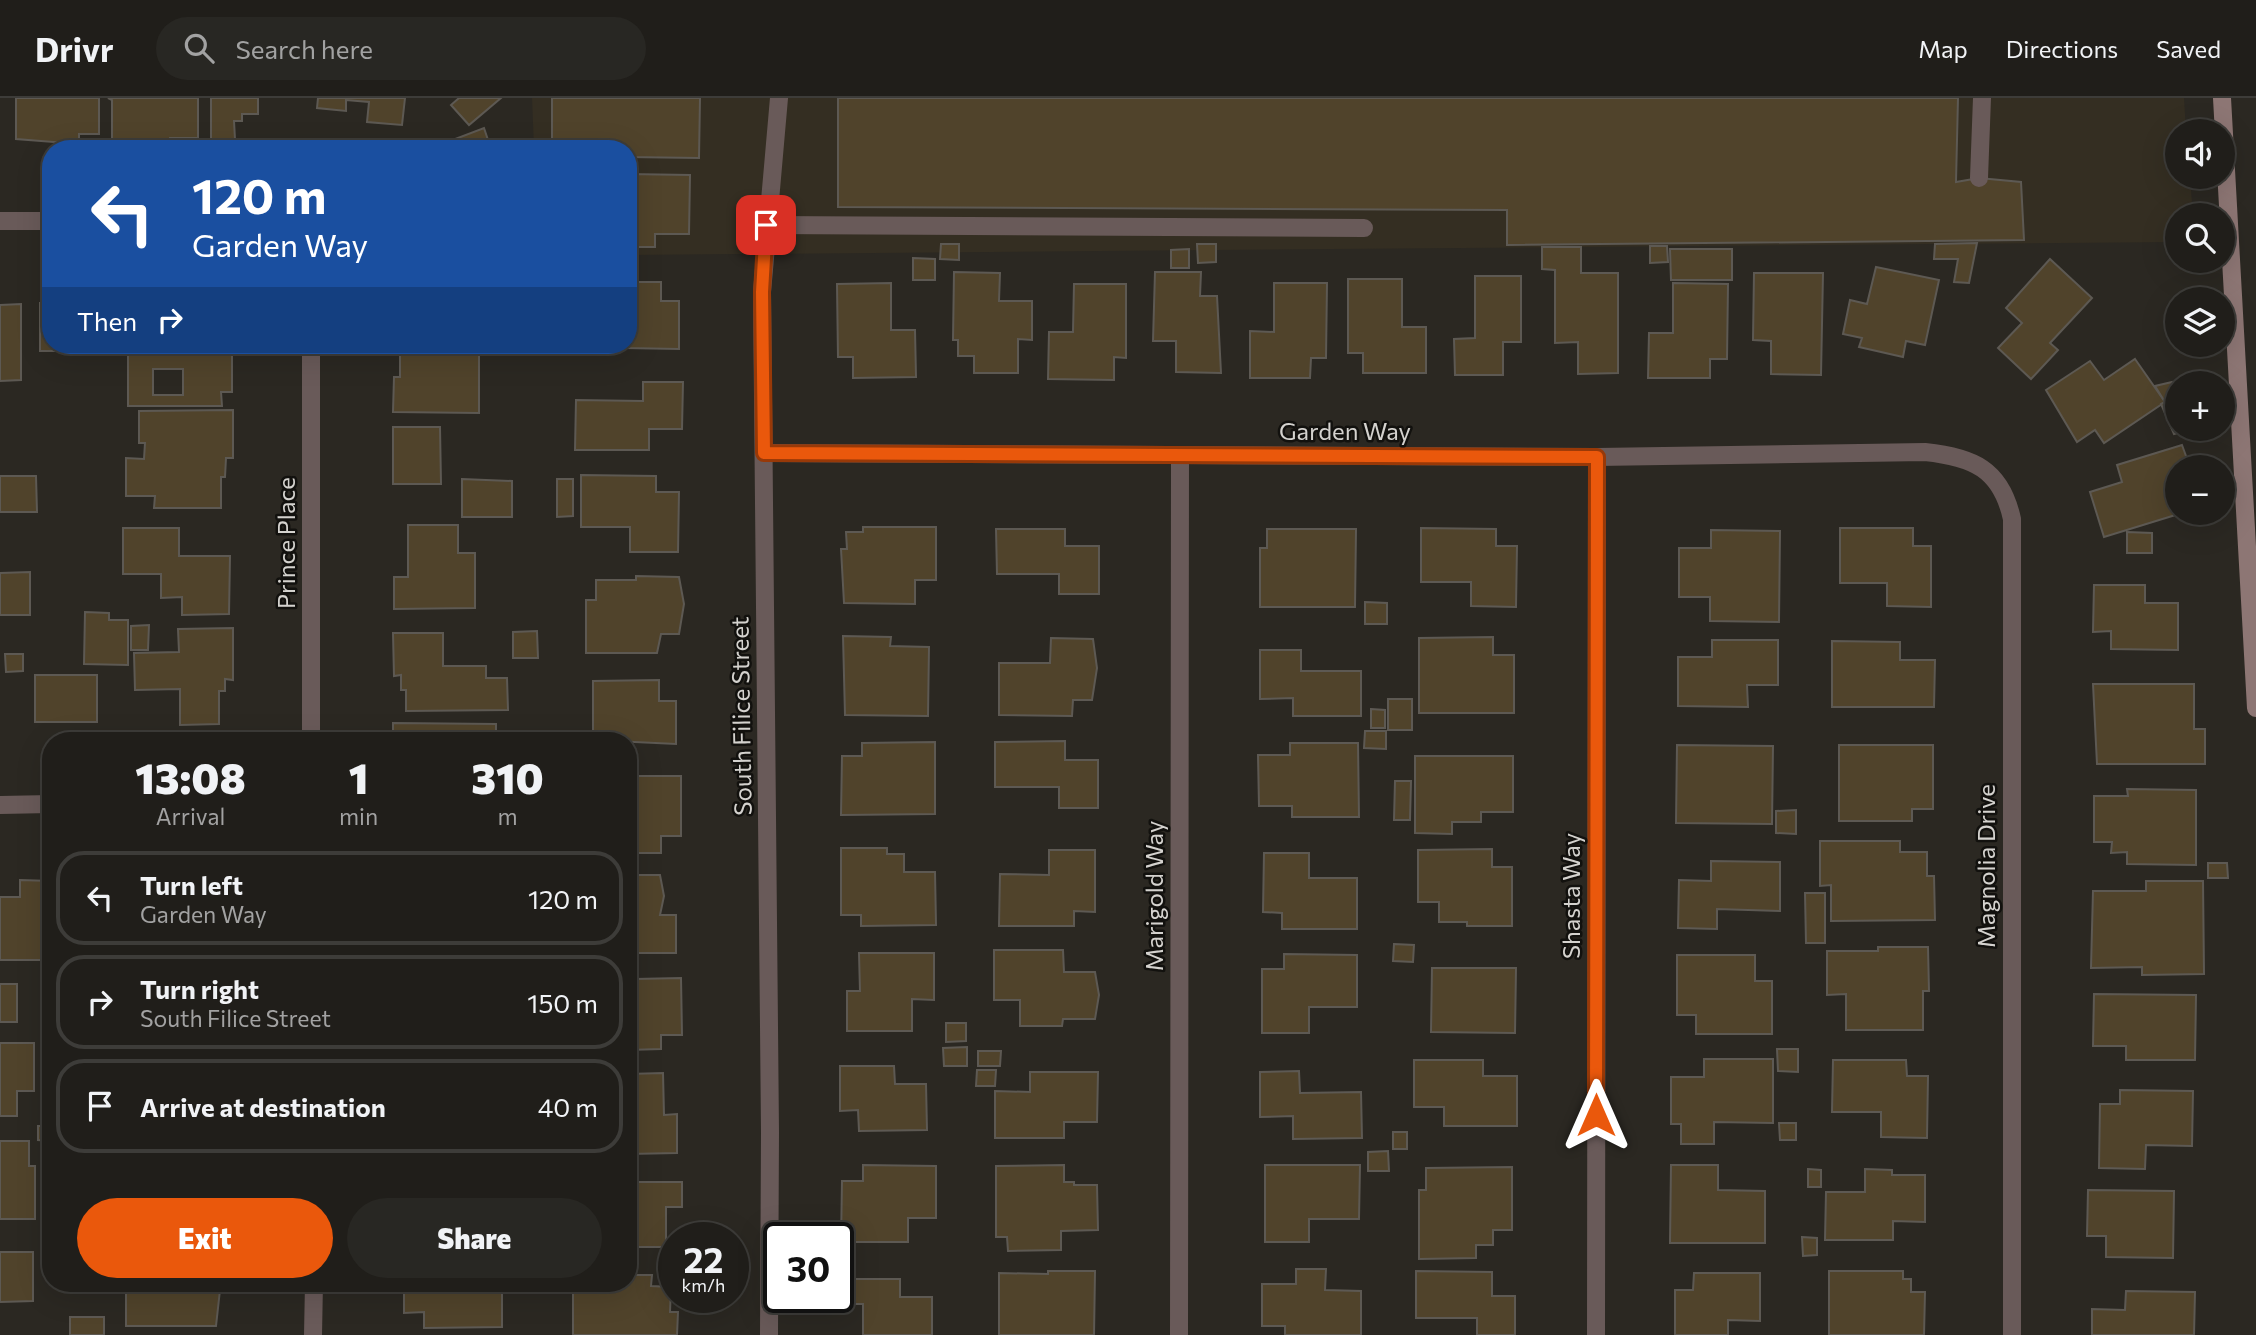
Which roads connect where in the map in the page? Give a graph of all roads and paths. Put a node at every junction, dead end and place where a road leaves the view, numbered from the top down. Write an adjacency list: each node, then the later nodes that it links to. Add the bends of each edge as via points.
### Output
1 (779, 98): 7 (street, South Filice Street)
2 (1982, 98): 4 (street)
3 (2222, 98): 14 (main road)
4 (1979, 178)
5 (42, 221): 6 (street)
6 (0, 222)
7 (766, 225): 8 (street); 11 (street, South Filice Street)
8 (1364, 228)
9 (311, 354): 15 (street, Prince Place)
10 (1925, 452): 13 (street, Garden Way); 23 (street, Magnolia Drive, via 1966,459 1982,467 2007,497 2012,519)
11 (764, 453): 12 (street, Garden Way); 20 (street, South Filice Street)
12 (1180, 457): 13 (street, Garden Way); 21 (street, Marigold Way)
13 (1597, 457): 22 (street, Shasta Way)
14 (2256, 708)
15 (311, 732)
16 (42, 804): 17 (street)
17 (0, 805)
18 (314, 1292): 19 (street)
19 (313, 1335)
20 (769, 1335)
21 (1179, 1335)
22 (1596, 1335)
23 (2012, 1335)

